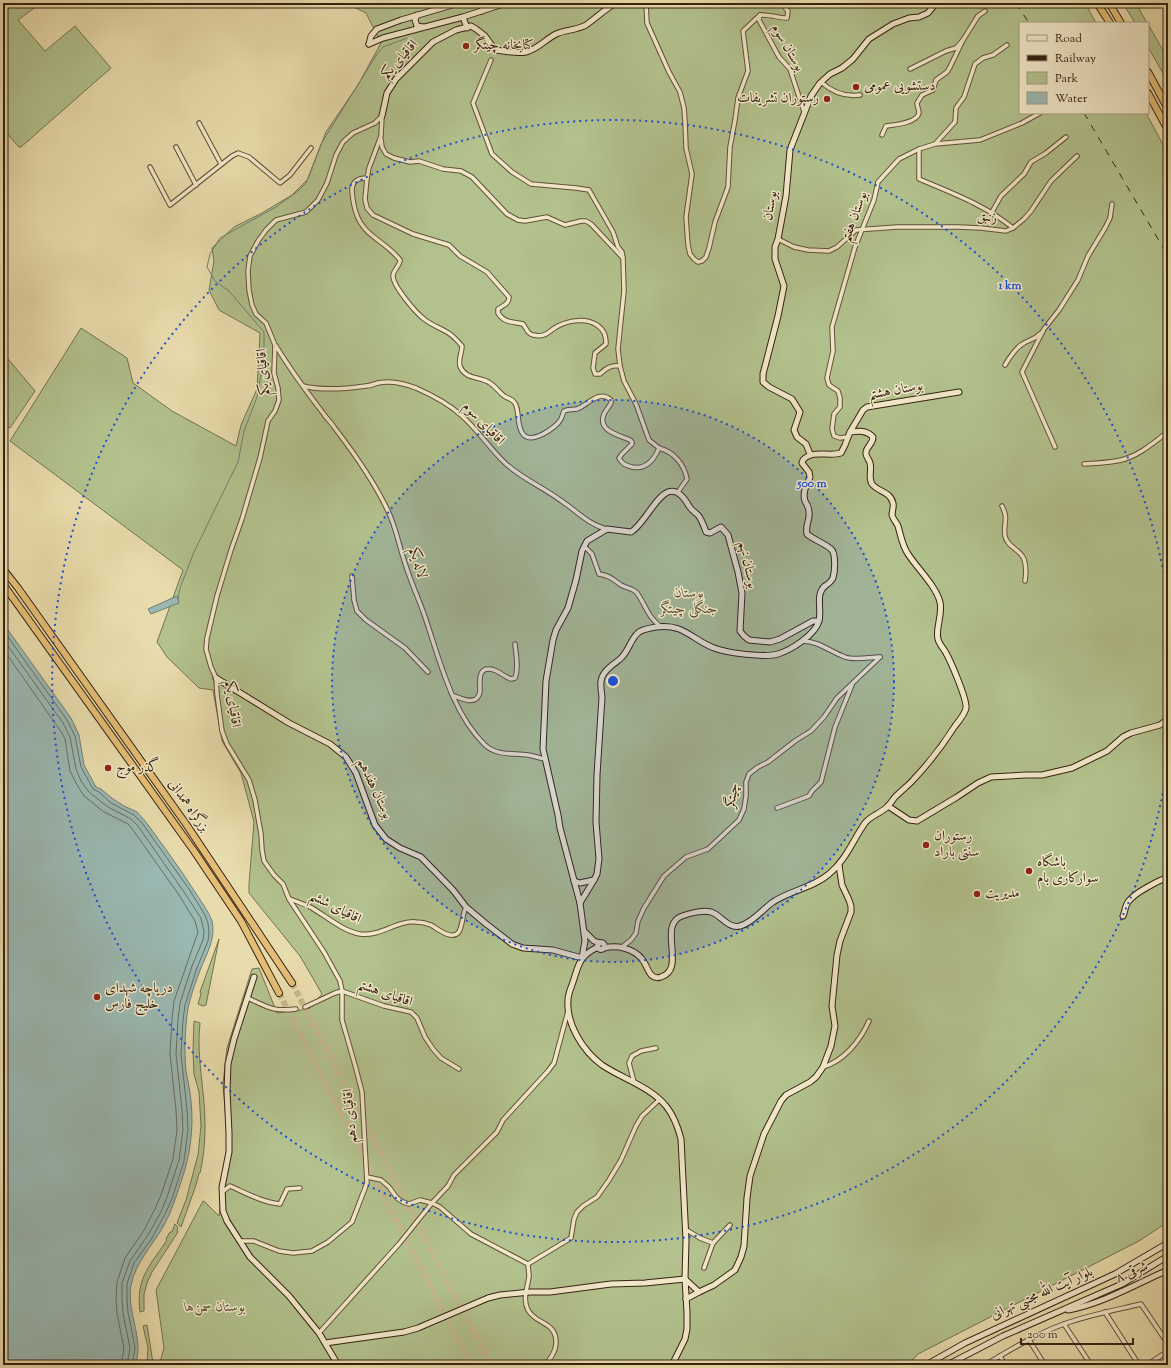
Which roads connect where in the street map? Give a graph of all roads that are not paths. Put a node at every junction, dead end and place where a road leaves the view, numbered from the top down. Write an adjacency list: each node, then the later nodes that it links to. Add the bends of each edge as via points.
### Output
1 (446, 3): 11 (street)
2 (459, 3): 11 (street)
3 (487, 3): 12 (street)
4 (506, 3): 12 (street)
5 (616, 3): 21 (street, via 585,26 556,34 527,52 496,50 476,29 470,26)
6 (646, 3): 15 (street, via 647,23 680,92 684,108 686,148 692,174 686,217 688,245 690,254 698,262 706,257 728,187 730,147 738,98 748,71 743,31)
7 (781, 3): 15 (street, بوستان سوم, via 788,12 787,18)
8 (936, 3): 28 (street, بوستان, via 928,13 893,24 869,39 853,59)
9 (1097, 3): 18 (highway)
10 (1109, 3): 19 (highway)
11 (441, 8): 14 (street)
12 (482, 11): 16 (street)
13 (985, 11): 23 (street, via 978,16)
14 (417, 15): 20 (street, via 417,26); 20 (street, via 377,29 369,44)
15 (760, 15): 32 (street, بوستان سوم, via 759,20 779,57 790,69)
16 (463, 17): 17 (street); 21 (street)
17 (453, 20): 20 (street); 22 (street)
18 (1109, 22)
19 (1120, 22)
20 (424, 27)
21 (467, 28): 22 (street, اقاقیای یکم)
22 (456, 30): 34 (street, اقاقیای یکم, via 433,42 396,79 387,93)
23 (963, 40): 26 (street, via 956,48); 37 (street, via 947,72 936,80 933,90 922,95 917,103 917,116 912,121 886,126)
24 (1007, 45): 40 (street, via 975,64 964,97 956,108 955,122)
25 (491, 60): 54 (street, via 473,103 492,154 530,184 589,190 613,232)
26 (910, 69)
27 (1149, 74): 31 (highway)
28 (821, 82): 29 (street, via 842,94); 32 (street, بوستان)
29 (860, 95)
30 (1149, 95): 36 (highway)
31 (1168, 108)
32 (804, 112): 53 (street, بوستان, via 790,150 786,196)
33 (1038, 114): 40 (street, بوستان هفتم, via 980,140)
34 (382, 116): 38 (street); 56 (street, اقاقیای یکم, via 375,123 352,133 343,142 318,200 306,212 276,220 258,241 250,256 248,271 252,304 256,314 266,323)
35 (199, 123): 45 (street)
36 (1168, 130)
37 (882, 135)
38 (381, 136): 47 (street); 54 (street, via 386,154 402,161 419,161 472,177 507,214 518,220 548,217 565,225 586,221)
39 (1066, 137): 50 (street, via 1031,162 1024,174 1001,196)
40 (935, 144): 43 (street, بوستان هفتم)
41 (176, 147): 48 (street)
42 (311, 148): 45 (street, via 290,175 280,183 243,154 238,153)
43 (919, 149): 50 (street, via 919,179); 52 (street, بوستان هفتم, via 899,159 878,182 874,200)
44 (1077, 156): 51 (street, زنبق, via 1051,180 1032,211)
45 (221, 164): 48 (street)
46 (150, 167): 48 (street, via 170,205)
47 (367, 178): 58 (street, via 365,199 367,208 373,215 413,234 449,245 460,256 487,272 509,297 506,304 498,309 501,318 523,324 528,332 534,335 549,333 557,326 574,321 597,325 606,335 606,344 595,353 595,374 600,374 613,365); 64 (street, via 361,178 353,184 356,214 369,234 383,243 400,260 393,275 397,287 424,319 451,334 462,346 459,361 464,373 490,383 514,402 523,434 528,438 535,438 561,420 567,409 576,409 599,396 607,396 611,403 604,412 604,427 607,431 632,442 620,458 624,465 637,468 644,466 656,455)
48 (196, 185)
49 (1112, 204): 55 (street, via 1110,218 1088,256 1078,280)
50 (992, 212): 51 (street)
51 (1013, 228): 52 (street, زنبق, via 1006,231 950,227)
52 (861, 230): 53 (street, via 856,230 830,251 794,247); 62 (street, بوستان هفتم, via 832,327 833,351 827,378 829,385 838,391 840,398 840,407 834,414 834,436 840,438)
53 (778, 239): 65 (street, بوستان, via 775,259 784,286 762,374 763,382 792,399 800,412 794,430 797,437 806,444)
54 (623, 258): 58 (street, via 624,291 618,349)
55 (1044, 329): 57 (street, via 1034,339 1014,350); 63 (street, via 1022,372)
56 (275, 345): 59 (street, لاله یکم); 80 (street, اقاقیای یکم, via 274,373 279,400 268,421 260,458 217,596 207,638 206,649)
57 (1005, 365)
58 (620, 366): 64 (street, via 624,382 636,404 649,440)
59 (303, 386): 69 (street, اقاقیای سوم, via 342,389 387,381 404,383 417,389 451,406 511,468 589,522); 82 (street, لاله یکم, via 361,464 386,507)
60 (959, 392): 62 (street, بوستان هشتم, via 867,407)
61 (1168, 432): 66 (street, via 1141,452 1126,459)
62 (848, 434): 65 (street, بوستان هشتم, via 841,453); 85 (street, via 862,431 873,437 866,452 870,464 870,480 876,488 890,496 893,502 892,515 901,542 938,594 942,612 938,639 966,701 966,710 939,750)
63 (1055, 446)
64 (659, 448): 67 (street, via 668,450 685,470 687,479)
65 (810, 454): 75 (street, via 802,463 810,477 804,491 810,513 807,534 831,549 834,554 833,577 820,594)
66 (1084, 464)
67 (678, 492): 69 (street, via 661,496 631,532); 75 (street, بوستان نهم, via 698,516 706,532 710,533 721,527 728,534 742,593 740,631 744,636 749,640 770,642 813,621)
68 (1002, 506): 73 (street, via 1006,513 1005,537 1008,544 1024,560)
69 (607, 530): 70 (street, via 587,540)
70 (584, 546): 76 (street, via 592,554 600,574 634,590 648,613); 84 (street, via 568,608 553,640 546,681 543,749)
71 (3, 568): 100 (highway, بزرگراه همدانی, via 186,824)
72 (352, 576): 79 (street, via 357,611 405,648)
73 (1025, 581)
74 (3, 584): 102 (highway, بزرگراه همدانی, via 194,852 241,922)
75 (819, 621): 77 (street, via 810,635)
76 (660, 626): 77 (street, via 681,629 713,648 734,653 776,655); 89 (street, via 638,633 621,659 602,675 596,822 599,859)
77 (801, 641): 81 (street, چیتگر, via 818,644 851,659 880,657)
78 (514, 644): 82 (street, via 517,668 515,678 511,679 490,669 485,670 480,678 480,691 476,699 468,701)
79 (428, 672)
80 (216, 678): 91 (street, اقاقیای یکم, via 222,731 249,780 258,816 264,861 283,884); 93 (street, بوستان هفدهم, via 289,723 330,744 346,757 356,773 376,825 386,839 421,857)
81 (854, 683): 86 (street, via 835,727 821,782 809,796); 97 (street, چیتگر, via 837,698 811,731 749,774 744,809 739,820 708,849 686,857 664,876 644,908 636,933)
82 (454, 696): 84 (street, لاله یکم, via 472,730 485,746 503,754 530,755)
83 (1168, 719): 85 (street, via 1160,725 1131,732 1107,751 1072,768 1042,775 991,777 917,821 909,820)
84 (545, 759): 90 (street)
85 (888, 806): 87 (street, via 866,822)
86 (777, 808)
87 (839, 865): 97 (street, via 820,881 785,895 741,926 730,925 711,912 681,916 673,925 673,964 667,974 660,977 655,978 642,959); 109 (street, via 842,885 851,912 837,955 832,1006 834,1037)
88 (1168, 877): 94 (street, via 1132,897 1126,904)
89 (594, 880): 90 (street, via 580,883); 92 (street)
90 (574, 881): 92 (street)
91 (289, 899): 93 (street, اقاقیای ششم, via 360,934 368,934 408,921 424,923 453,935 460,930); 101 (street, اقاقیای دهم, via 324,952 340,980)
92 (580, 903): 95 (street)
93 (466, 907): 98 (street, بوستان هفدهم, via 512,944 523,948 553,950)
94 (1123, 916)
95 (585, 932): 96 (street); 98 (street, via 586,941)
96 (601, 946): 97 (street); 98 (street)
97 (622, 947)
98 (582, 958): 106 (street, via 568,998)
99 (254, 977): 103 (street)
100 (292, 983)
101 (342, 991): 104 (street, اقاقیای هشتم); 110 (street, اقاقیای هشتم, via 384,1006 411,1012 433,1049 441,1058); 113 (street, اقاقیای دهم, via 342,1020 362,1092)
102 (279, 993)
103 (248, 998): 105 (street, via 275,1010); 115 (street, via 228,1064 229,1133)
104 (305, 1007)
105 (296, 1009)
106 (568, 1012): 111 (street, via 576,1034 593,1056 601,1064); 116 (street, via 551,1067 503,1120 497,1132 454,1175 448,1186)
107 (869, 1021): 109 (street, via 845,1055 833,1064)
108 (656, 1048): 111 (street, via 632,1056 629,1063)
109 (823, 1067): 128 (street, via 810,1082 786,1095 772,1115 750,1176 741,1257 735,1270)
110 (459, 1069)
111 (634, 1082): 112 (street)
112 (659, 1100): 118 (street, via 672,1116 681,1139); 123 (street, via 642,1116 619,1165 597,1197 577,1212 571,1238)
113 (367, 1178): 116 (street, via 381,1180 403,1202 409,1204 420,1200); 119 (street, اقاقیای دهم, via 352,1222 328,1242 312,1251 293,1253 279,1251 254,1241)
114 (300, 1188): 115 (street, via 287,1189 280,1204 246,1194 230,1186)
115 (222, 1192): 119 (street, via 223,1211)
116 (432, 1203): 123 (street, via 471,1234); 135 (street)
117 (730, 1225): 120 (street)
118 (685, 1229): 120 (street); 126 (street)
119 (240, 1241): 135 (street, via 250,1257 289,1296)
120 (713, 1243): 124 (street)
121 (1168, 1243): 132 (street, بلوار آیت الله مجتبی تهرانی, via 1115,1274)
122 (1168, 1256): 130 (street, بلوار آیت الله مجتبی تهرانی, via 1122,1284)
123 (528, 1264): 127 (street)
124 (704, 1268)
125 (1168, 1270): 130 (street, ۸ شرقی, via 1110,1296)
126 (685, 1279): 127 (street); 128 (street); 129 (street)
127 (526, 1292): 137 (street, via 500,1294 404,1332); 142 (street, via 528,1310 552,1329 556,1336 554,1353)
128 (699, 1292): 129 (street)
129 (686, 1299): 143 (street, via 686,1338)
130 (1060, 1312): 133 (street, بلوار آیت الله مجتبی تهرانی)
131 (1105, 1312): 134 (street); 138 (street, via 1141,1304); 150 (street)
132 (1029, 1314): 133 (street, via 1034,1315); 144 (street, بلوار آیت الله مجتبی تهرانی, via 965,1343)
133 (1033, 1324): 145 (street, بلوار آیت الله مجتبی تهرانی, via 1002,1336)
134 (1064, 1324): 136 (street); 149 (street)
135 (319, 1333): 137 (street)
136 (1029, 1340): 140 (street); 148 (street)
137 (325, 1343): 141 (street)
138 (1168, 1344)
139 (1168, 1351): 151 (street)
140 (1000, 1356): 146 (street); 147 (street)
141 (338, 1365)
142 (544, 1365)
143 (672, 1365)
144 (926, 1365)
145 (947, 1365)
146 (985, 1365)
147 (1006, 1365)
148 (1045, 1365)
149 (1091, 1365)
150 (1139, 1365)
151 (1147, 1365)

